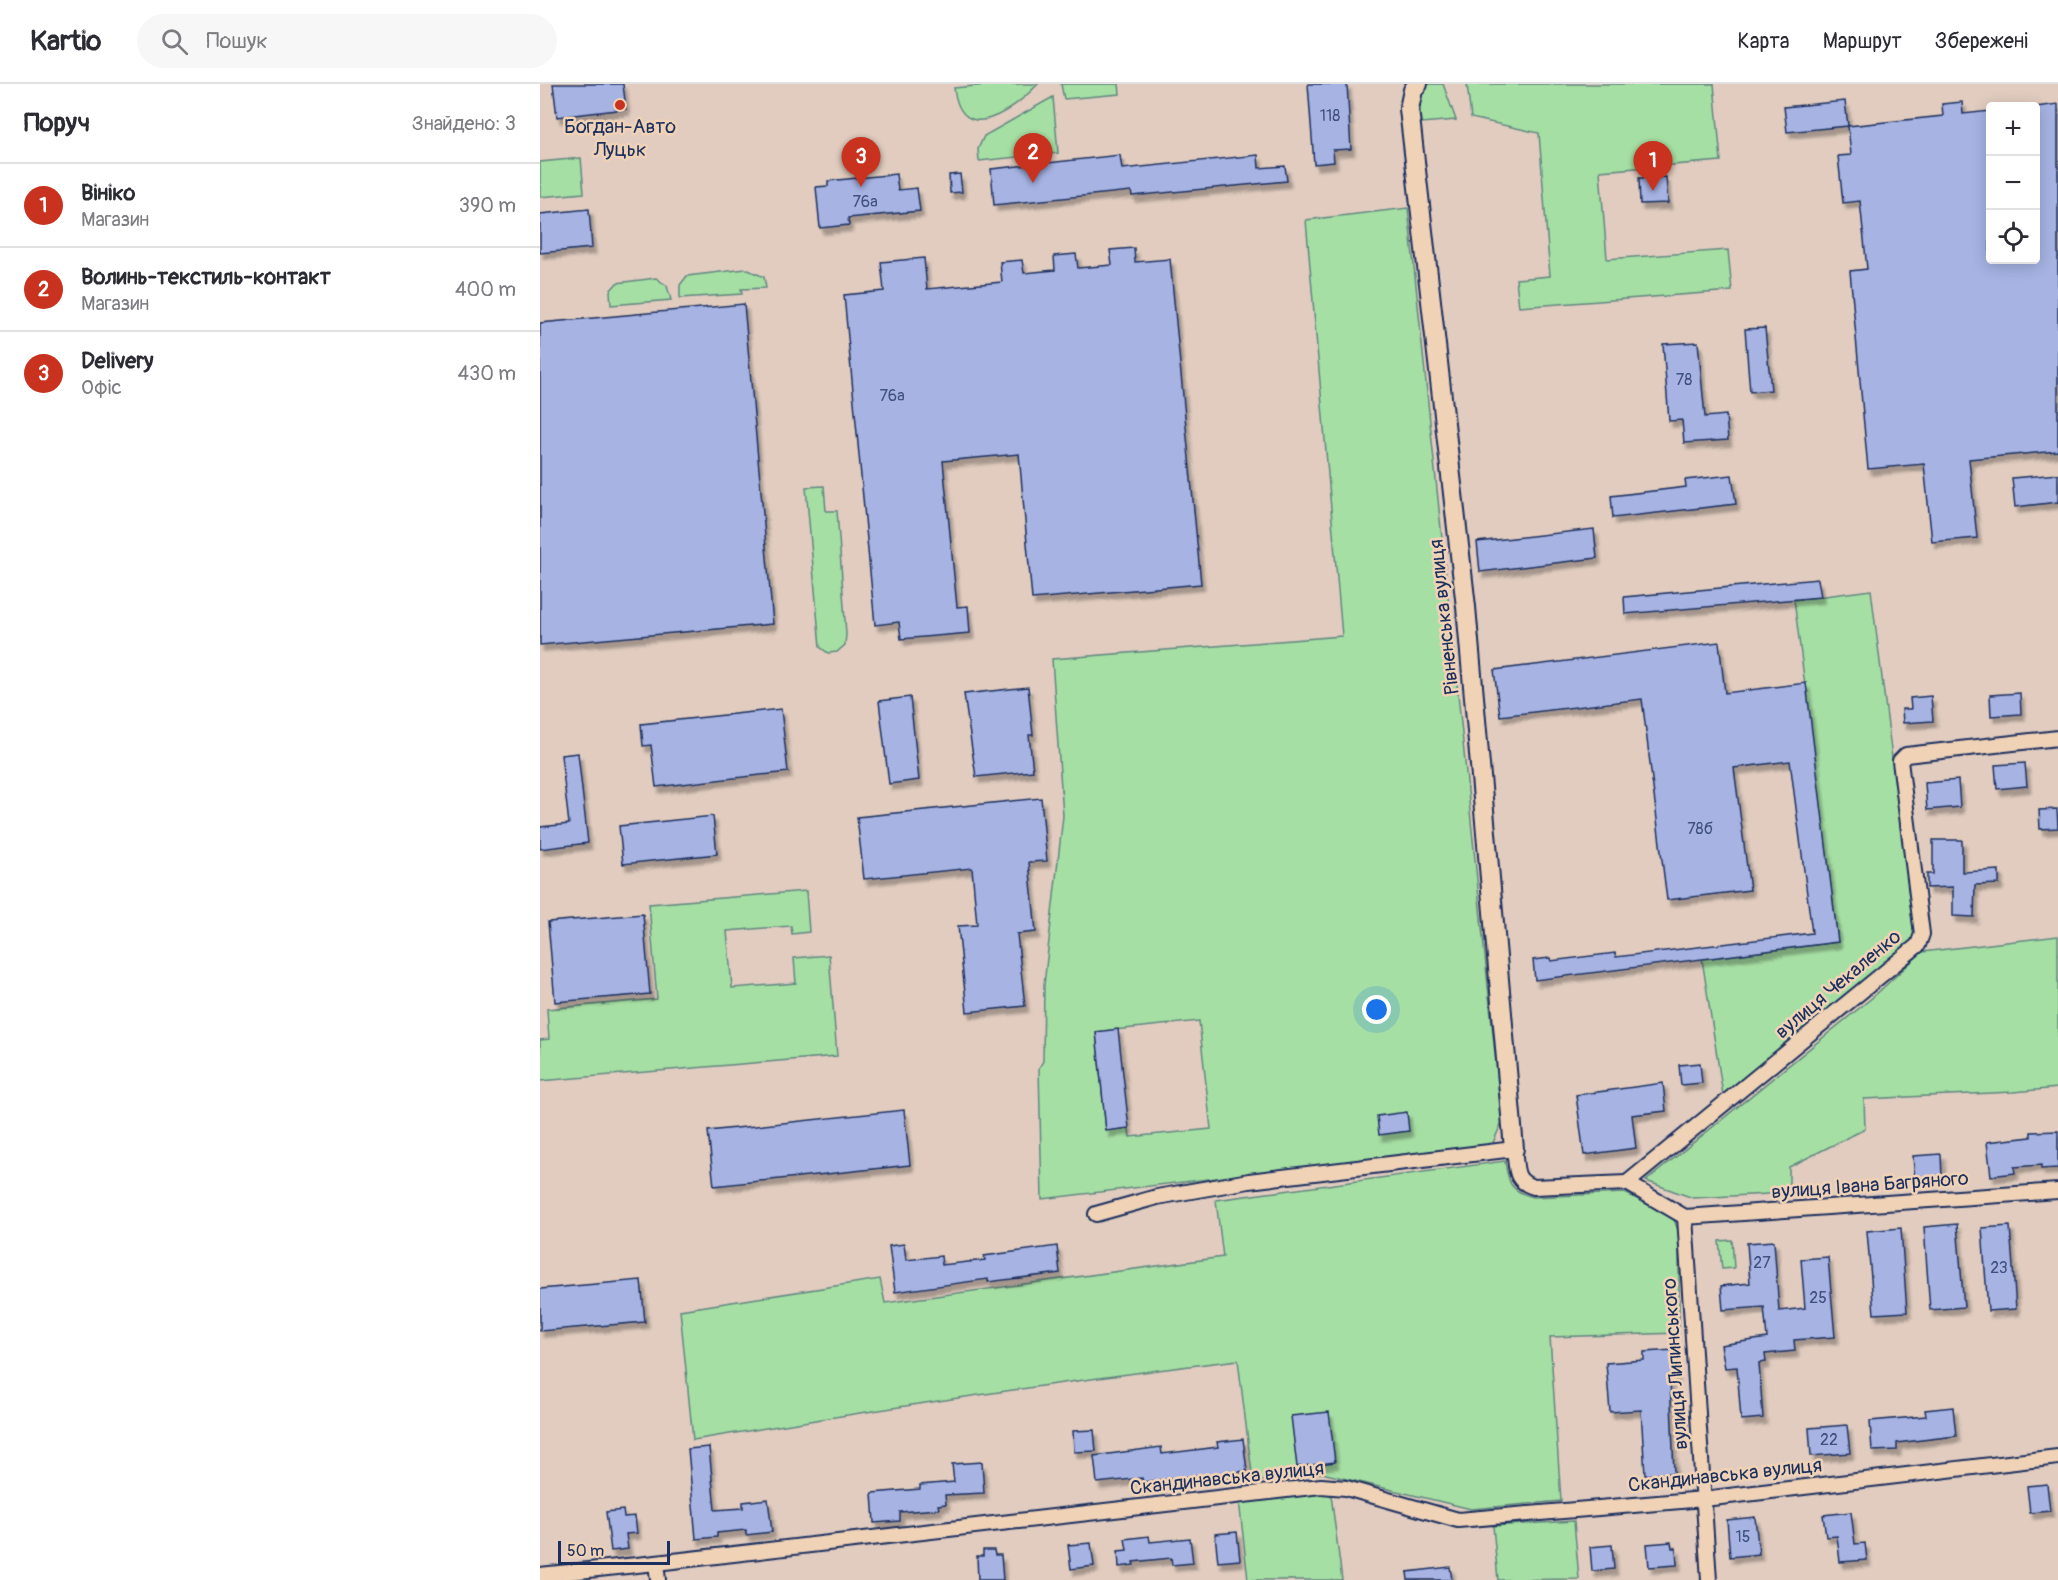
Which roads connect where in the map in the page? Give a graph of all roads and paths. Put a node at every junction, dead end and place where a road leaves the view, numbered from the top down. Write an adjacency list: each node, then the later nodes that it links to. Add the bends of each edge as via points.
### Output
1 (1418, 84): 3 (street, Рівненська вулиця, via 1409,109 1466,607)
2 (2058, 738): 4 (street, вулиця Чекаленко, via 1906,755 1900,760 1922,934 1918,945)
3 (1514, 1149): 4 (street, via 1518,1176 1534,1187); 6 (street, via 1249,1181 1157,1197)
4 (1627, 1183): 7 (street)
5 (2058, 1191): 7 (street, вулиця Івана Багряного)
6 (1096, 1214)
7 (1685, 1217): 9 (street, вулиця Липинського)
8 (2058, 1457): 9 (street, Скандинавська вулиця)
9 (1704, 1498): 10 (street, Скандинавська вулиця, via 1458,1520 1346,1488 1321,1486); 13 (street, вулиця Липинського)
10 (656, 1563): 11 (street, Скандинавська вулиця); 12 (street)
11 (540, 1575)
12 (658, 1580)
13 (1709, 1580)

